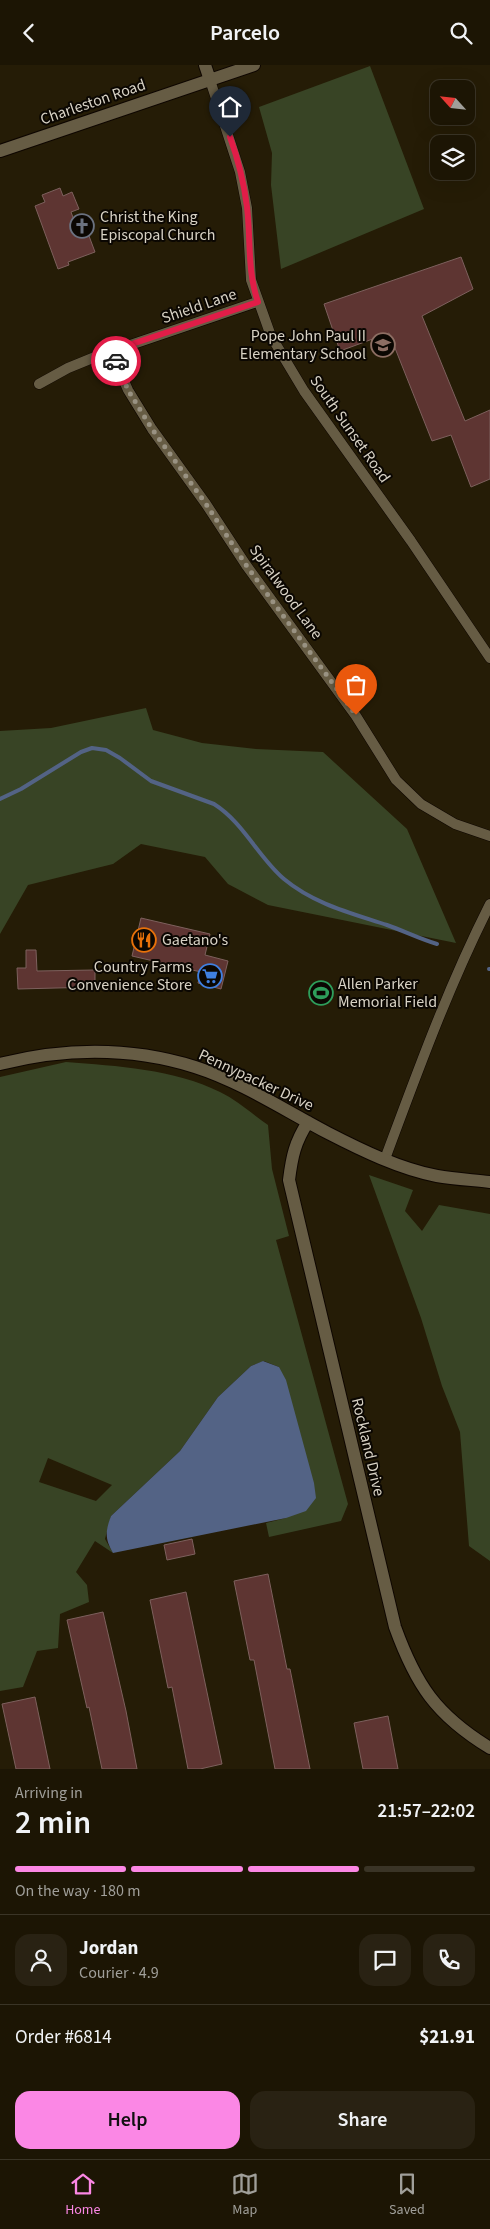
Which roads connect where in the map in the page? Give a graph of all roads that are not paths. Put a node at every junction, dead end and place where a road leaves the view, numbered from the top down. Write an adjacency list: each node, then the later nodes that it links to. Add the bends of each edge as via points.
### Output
1 (205, 65): 3 (street)
2 (254, 65): 3 (street, Charleston Road)
3 (210, 80): 4 (street, Charleston Road); 5 (street, South Sunset Road, via 240,172 247,208 251,281)
4 (0, 151)
5 (258, 302): 6 (street, Shield Lane); 8 (street, South Sunset Road, via 271,336 291,372 412,541)
6 (111, 351): 7 (street, Shield Lane); 9 (street, Spiralwood Lane, via 128,390 152,429 361,723 396,780 428,808 455,824)
7 (39, 384)
8 (490, 658)
9 (490, 836)
10 (490, 904): 13 (street, via 440,1013)
11 (0, 1064): 12 (street, Pennypacker Drive, via 74,1052 148,1056 219,1077)
12 (308, 1122): 13 (street, Pennypacker Drive); 15 (street, Rockland Drive, via 297,1140 289,1180 395,1627 411,1669 436,1706 452,1722)
13 (385, 1159): 14 (street, Pennypacker Drive, via 438,1176)
14 (490, 1182)
15 (490, 1748)

